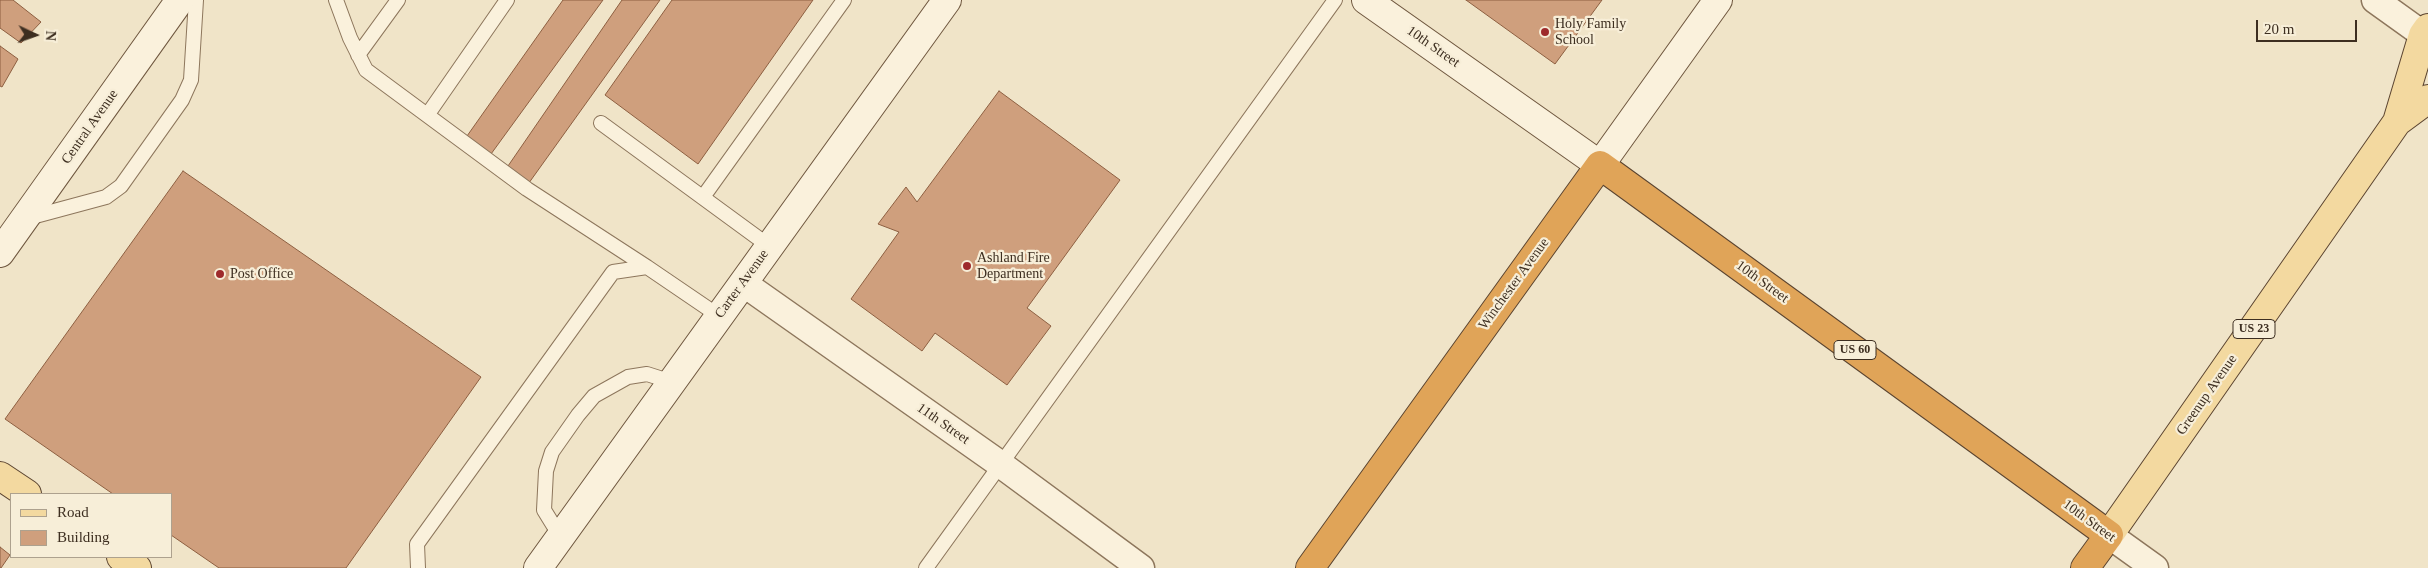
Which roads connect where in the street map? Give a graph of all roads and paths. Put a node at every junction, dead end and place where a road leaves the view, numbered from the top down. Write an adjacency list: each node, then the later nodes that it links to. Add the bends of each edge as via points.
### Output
1 (180, 0): 20 (street, Central Avenue)
2 (196, 0): 20 (lane, via 191,80 182,100 121,186 106,197)
3 (336, 0): 13 (lane)
4 (398, 0): 13 (lane)
5 (507, 0): 15 (lane)
6 (844, 0): 19 (lane)
7 (947, 0): 21 (street, Carter Avenue)
8 (1335, 0): 27 (lane)
9 (1366, 0): 18 (street, 10th Street)
10 (1718, 0): 18 (street, Winchester Avenue)
11 (2375, 0): 12 (street)
12 (2426, 34): 16 (main road, Greenup Avenue / US 23)
13 (358, 56): 15 (lane, via 366,70)
14 (2428, 99): 16 (main road, Greenup Avenue / US 23)
15 (428, 114): 23 (lane, via 527,189)
16 (2397, 122): 30 (main road, Greenup Avenue / US 23)
17 (601, 123): 19 (lane)
18 (1600, 166): 30 (highway, 10th Street / US 60); 36 (highway, Winchester Avenue)
19 (703, 197): 21 (lane)
20 (25, 219): 22 (street, Central Avenue)
21 (769, 246): 24 (street, Carter Avenue)
22 (0, 253)
23 (647, 267): 25 (lane); 32 (lane, via 613,272 417,544)
24 (744, 283): 25 (street, Carter Avenue); 27 (street, 11th Street)
25 (719, 316): 26 (street, Carter Avenue)
26 (672, 382): 31 (street, Carter Avenue); 31 (lane, via 647,374 628,377 594,396 578,415 552,452 546,471 544,510)
27 (1000, 464): 34 (lane); 35 (street, 11th Street)
28 (0, 476): 29 (main road)
29 (26, 493)
30 (2109, 535): 37 (highway, Greenup Avenue / US 23); 38 (street, 10th Street)
31 (560, 536): 33 (street, Carter Avenue)
32 (418, 568)
33 (538, 568)
34 (926, 568)
35 (1141, 568)
36 (1310, 568)
37 (2085, 568)
38 (2156, 568)

